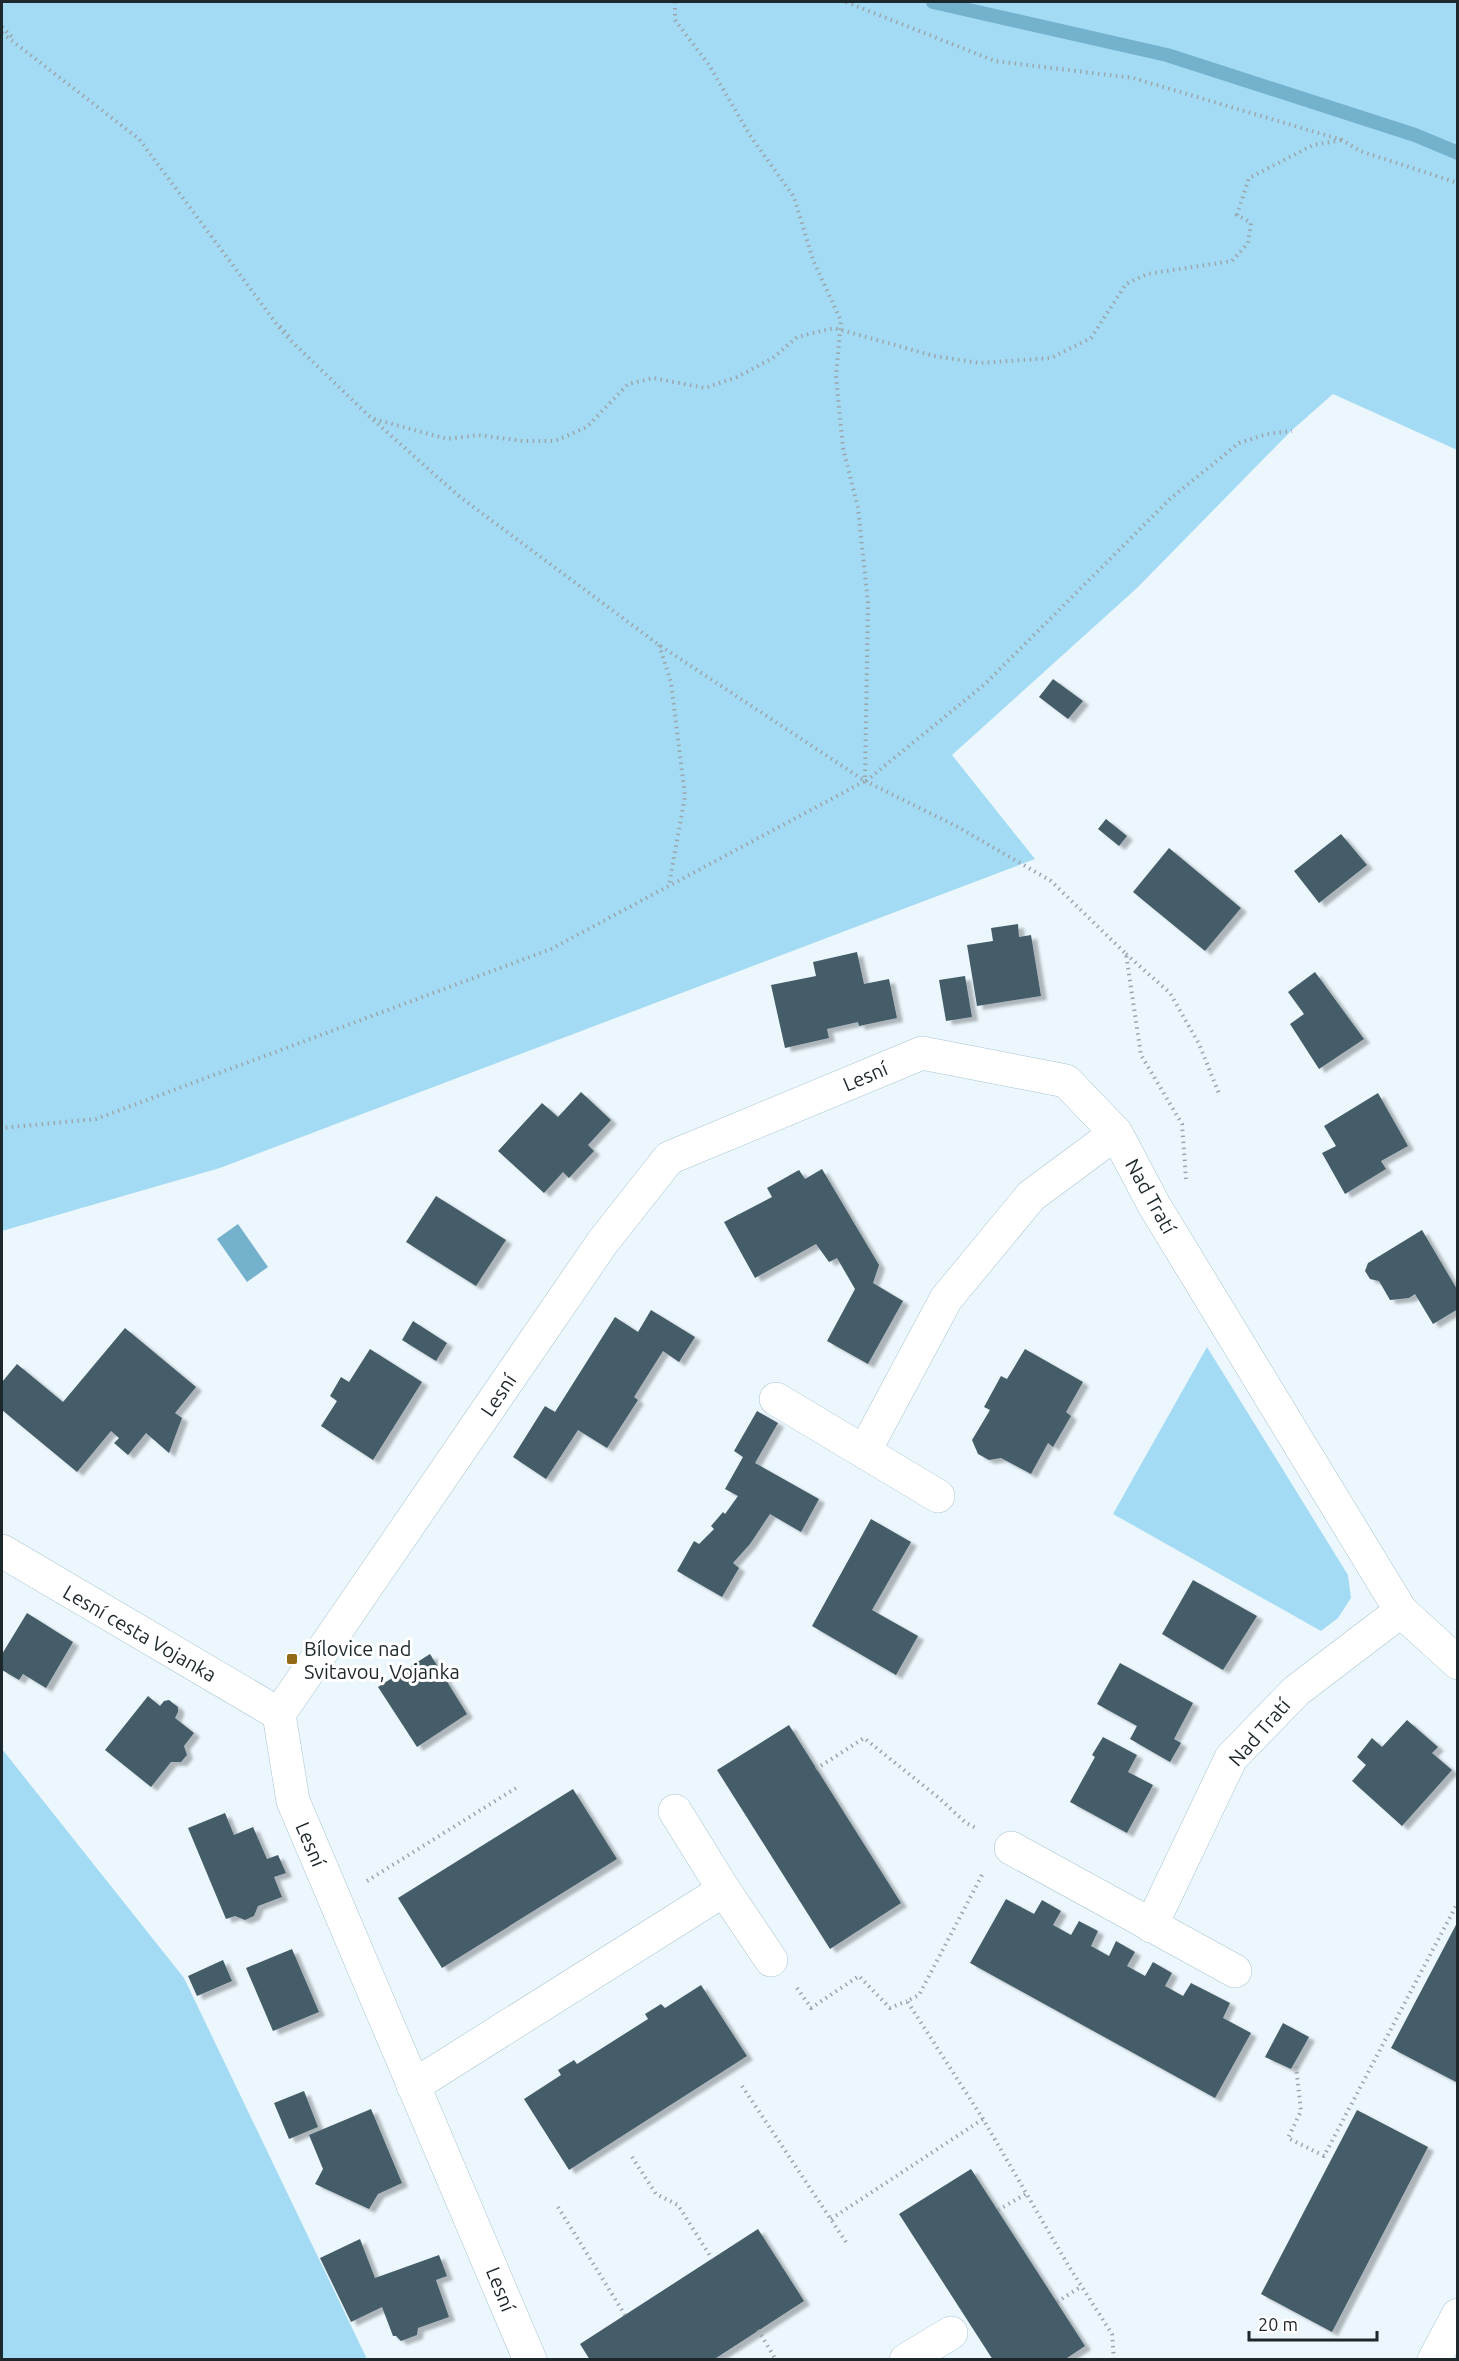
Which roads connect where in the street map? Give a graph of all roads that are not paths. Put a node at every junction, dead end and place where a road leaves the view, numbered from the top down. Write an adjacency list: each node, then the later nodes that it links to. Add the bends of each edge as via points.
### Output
1 (1116, 1133): 3 (street, via 1031,1196 946,1299); 6 (street, Nad Tratí, via 1154,1205); 8 (street, Lesní, via 1066,1081 922,1053 669,1158 602,1243)
2 (776, 1399): 3 (street)
3 (864, 1452): 4 (street)
4 (938, 1496)
5 (2, 1551): 8 (street, Lesní cesta Vojanka)
6 (1401, 1611): 7 (street, Nad Tratí); 12 (street, Nad Tratí, via 1296,1691 1232,1758)
7 (1458, 1663)
8 (279, 1714): 15 (street, Lesní, via 293,1801)
9 (675, 1811): 11 (street)
10 (1005, 1845): 12 (street)
11 (724, 1890): 13 (street); 15 (street)
12 (1152, 1926): 14 (street)
13 (771, 1960)
14 (1235, 1971)
15 (413, 2086): 18 (street, Lesní)
16 (1458, 2315): 20 (street)
17 (951, 2333): 19 (street)
18 (530, 2360)
19 (906, 2360)
20 (1434, 2360)

